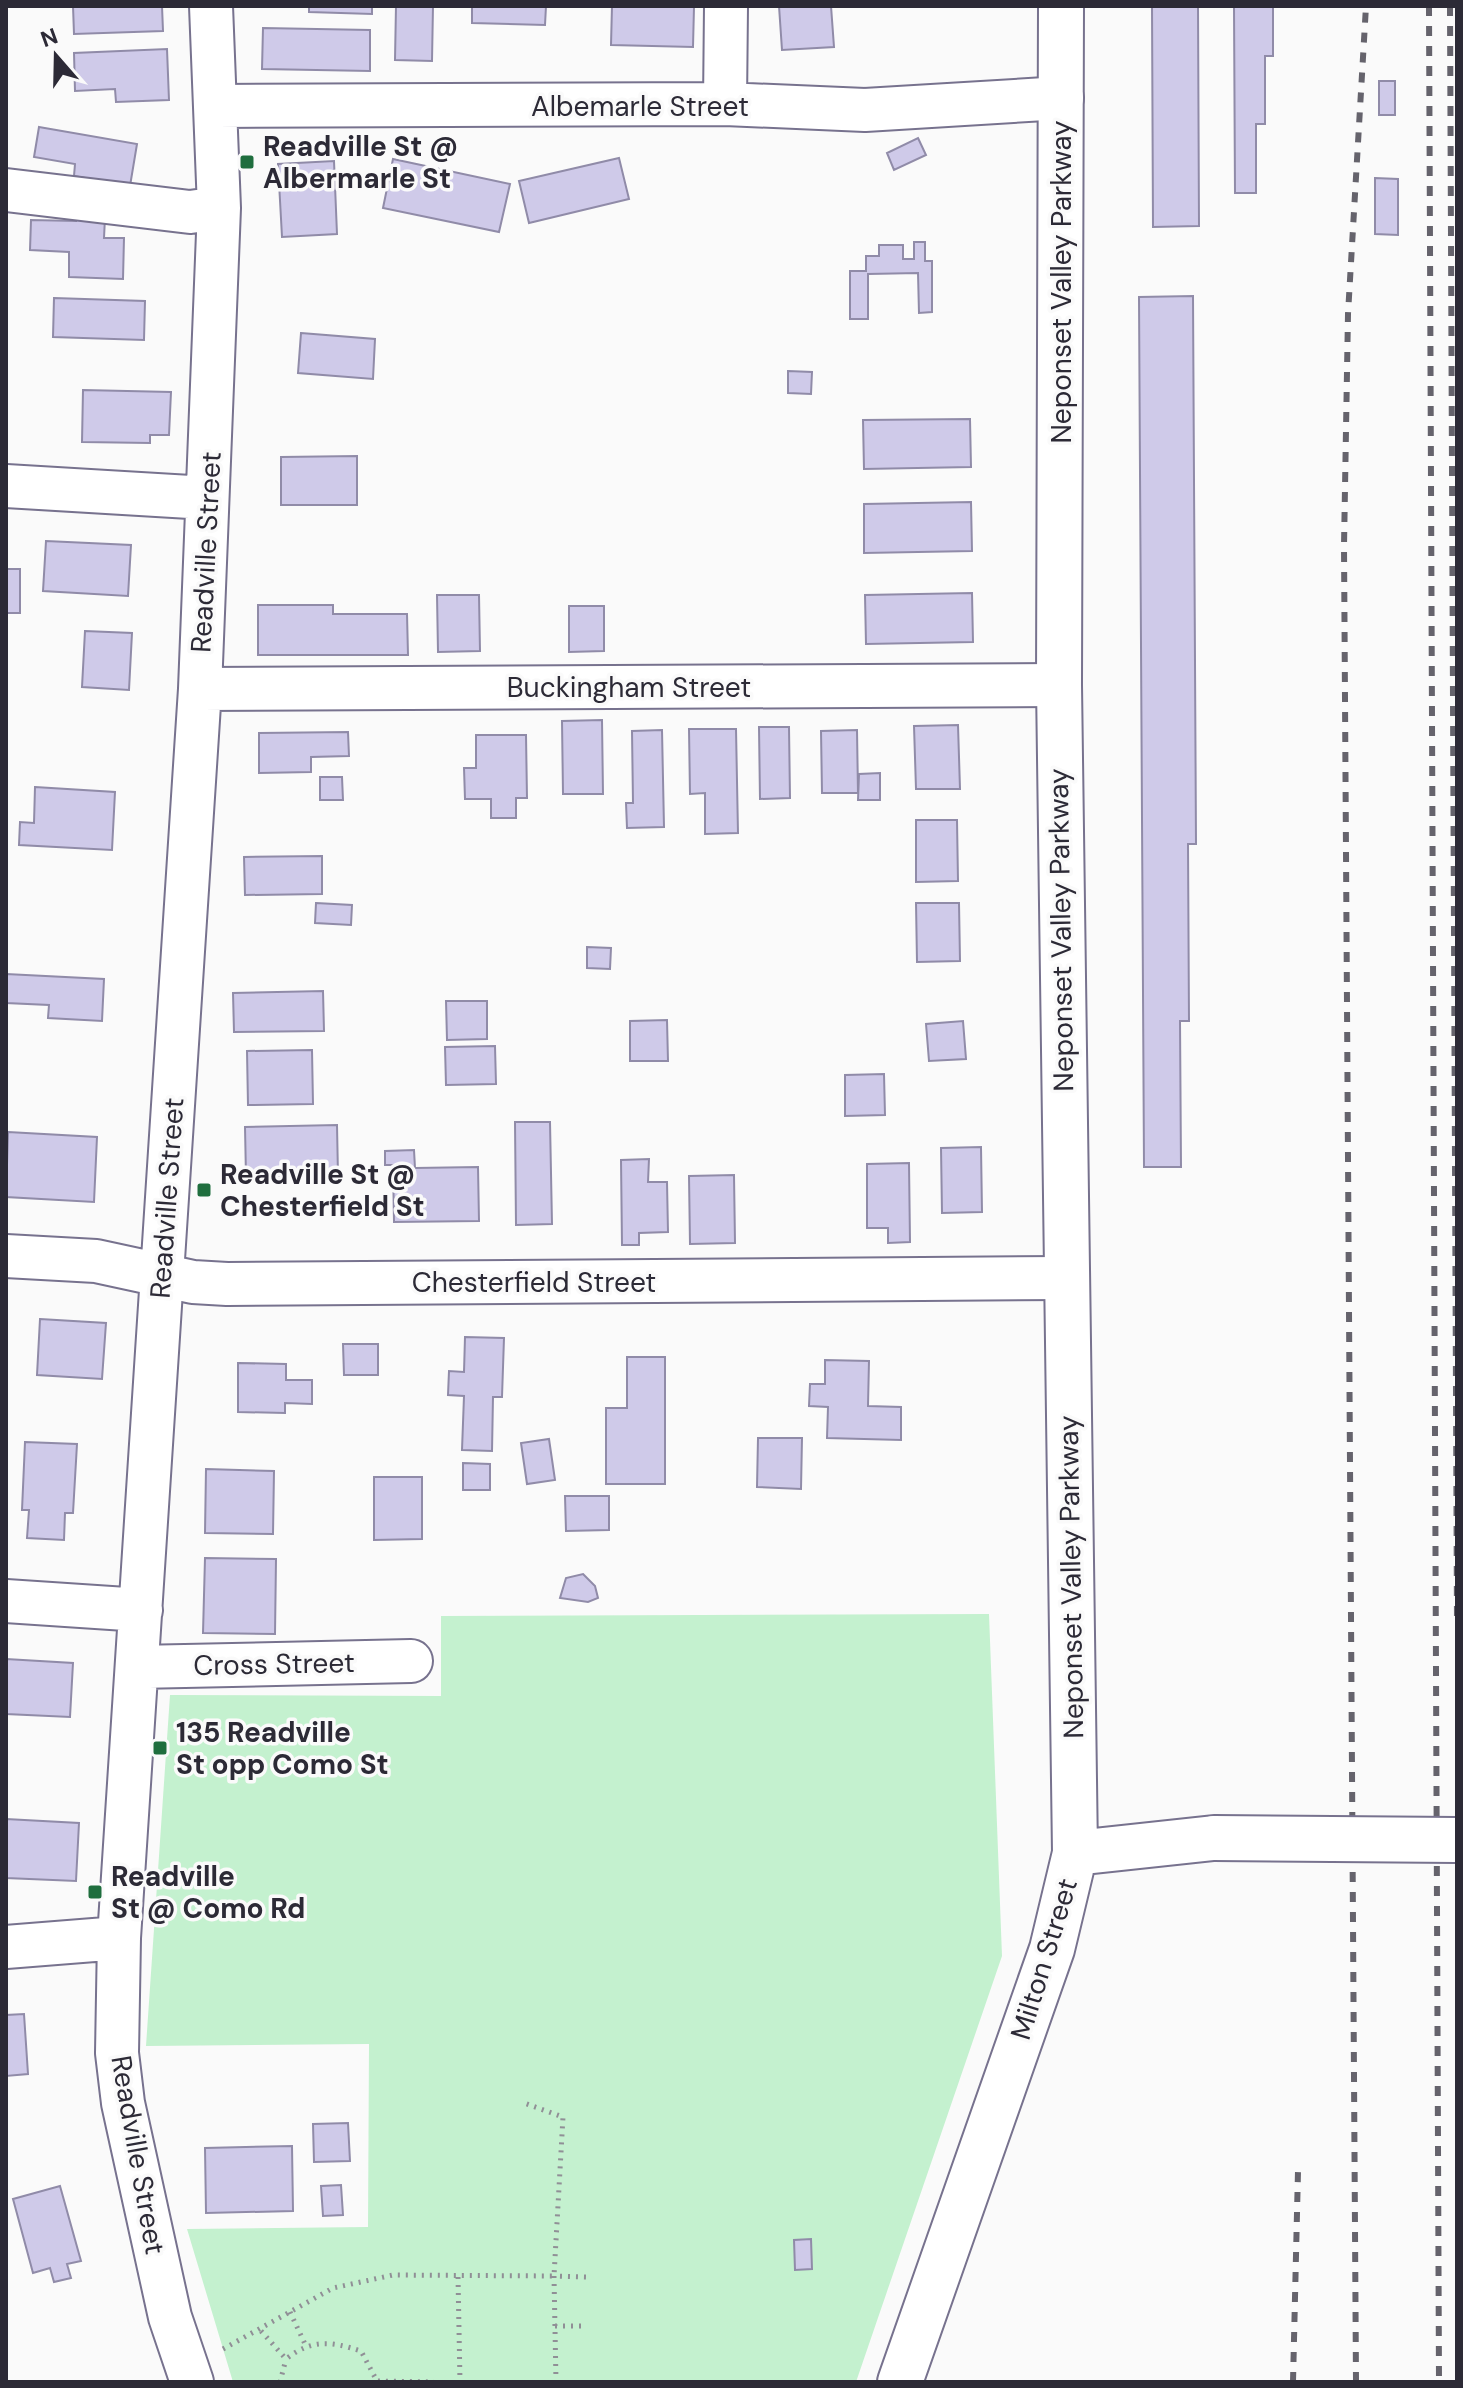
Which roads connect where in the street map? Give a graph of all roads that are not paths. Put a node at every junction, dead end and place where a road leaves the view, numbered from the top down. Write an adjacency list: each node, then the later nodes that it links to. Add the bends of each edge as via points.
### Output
1 (211, 6): 6 (street, Readville Street)
2 (726, 6): 5 (street)
3 (1061, 6): 4 (main road, Neponset Valley Parkway)
4 (1062, 98): 5 (street, Albemarle Street, via 865,110); 11 (main road, Neponset Valley Parkway)
5 (725, 104): 6 (street, Albemarle Street)
6 (217, 106): 8 (street, Readville Street)
7 (6, 190): 8 (street, via 190,212)
8 (219, 208): 10 (street, Readville Street)
9 (6, 486): 10 (street)
10 (207, 498): 12 (street, Readville Street)
11 (1059, 685): 12 (street, Buckingham Street); 15 (main road, Neponset Valley Parkway)
12 (200, 689): 14 (street, Readville Street)
13 (6, 1256): 14 (street, Chesterfield Street, via 96,1261)
14 (163, 1275): 15 (street, Chesterfield Street, via 227,1284); 17 (street, Readville Street)
15 (1065, 1278): 21 (main road, Neponset Valley Parkway)
16 (6, 1601): 17 (street)
17 (141, 1610): 19 (street, Readville Street)
18 (411, 1661): 19 (street, Cross Street)
19 (137, 1667): 22 (street, Readville Street)
20 (1457, 1840): 21 (main road, Milton Street, bridge, via 1214,1838)
21 (1075, 1853): 25 (main road, Milton Street, via 1052,1949)
22 (119, 1938): 23 (street); 24 (street, Readville Street, via 117,2053 123,2103 170,2317)
23 (6, 1947)
24 (203, 2368)
25 (900, 2382)

